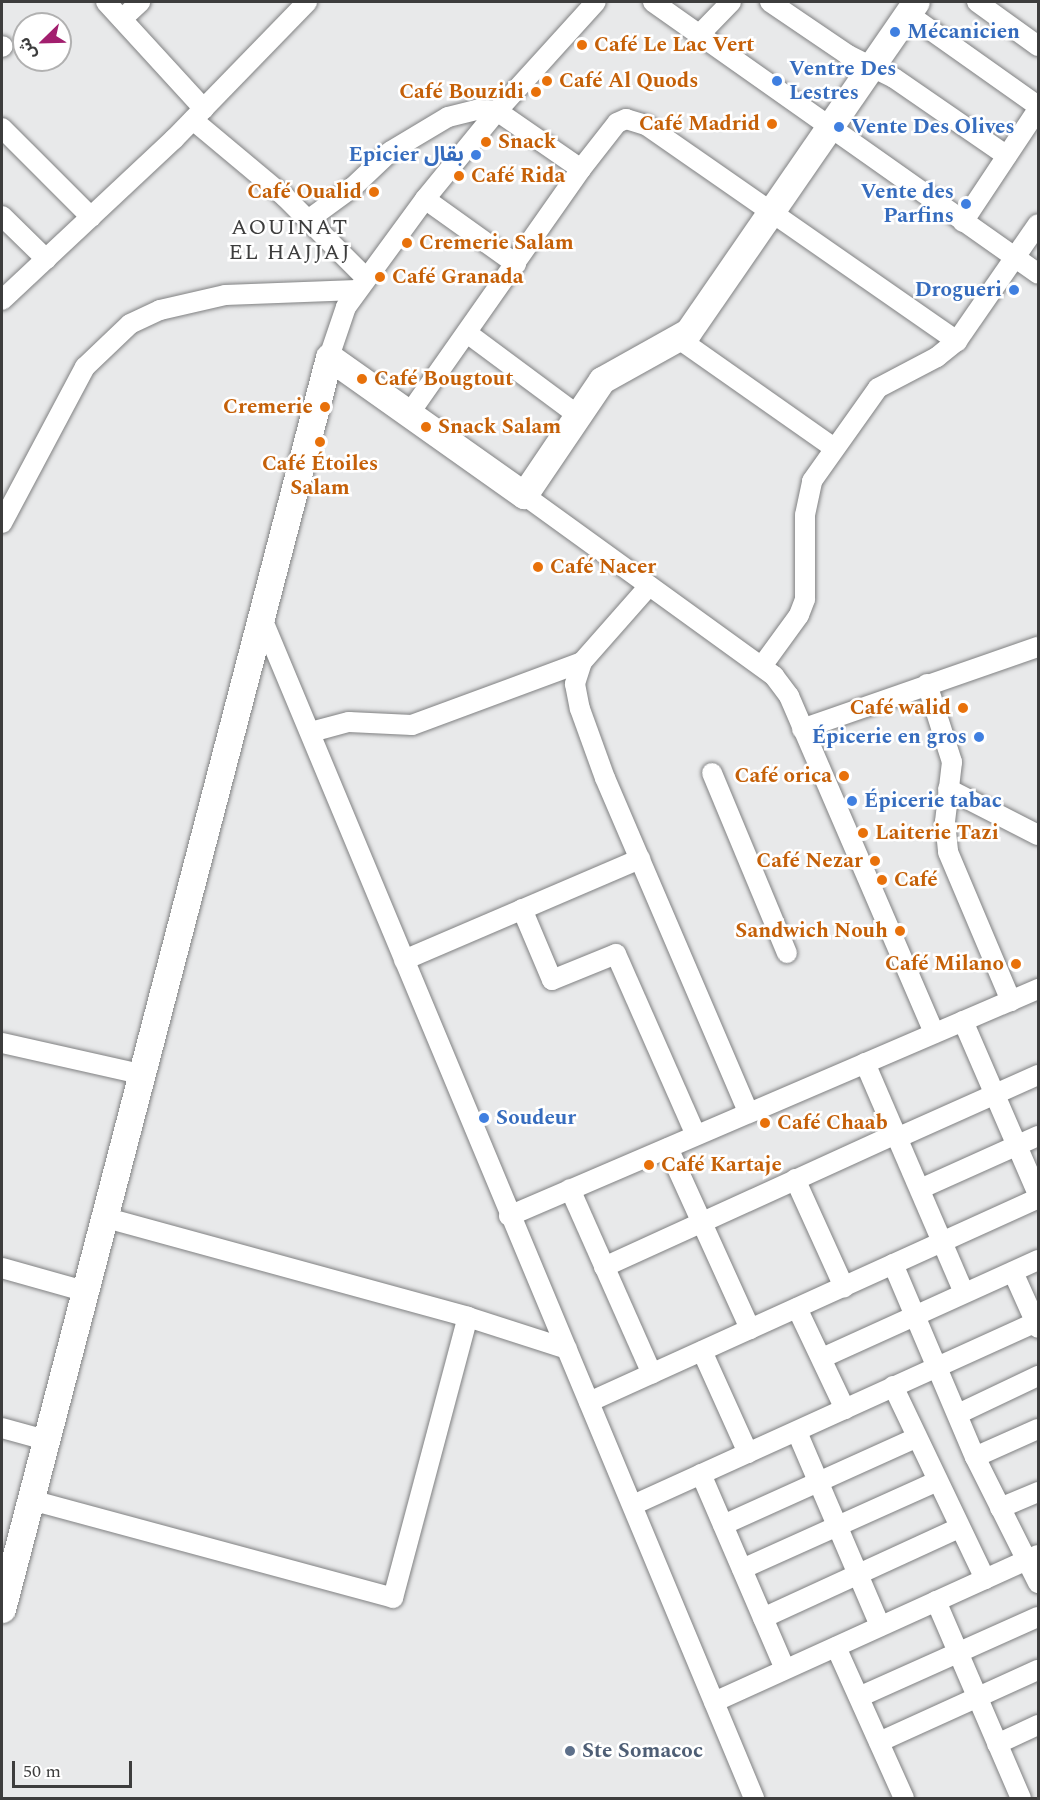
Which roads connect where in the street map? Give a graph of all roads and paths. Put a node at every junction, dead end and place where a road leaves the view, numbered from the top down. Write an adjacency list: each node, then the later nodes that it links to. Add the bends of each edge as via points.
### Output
1 (106, 2): 10 (street)
2 (140, 2): 10 (street)
3 (307, 2): 16 (street)
4 (596, 2): 15 (street)
5 (653, 2): 11 (street)
6 (731, 2): 11 (street)
7 (770, 2): 13 (street)
8 (977, 2): 12 (street)
9 (912, 8): 13 (street); 14 (street)
10 (122, 19): 16 (street)
11 (699, 34): 17 (street)
12 (1038, 46)
13 (871, 66): 17 (street); 19 (street)
14 (1038, 108): 19 (street)
15 (497, 111): 20 (street); 21 (street); 25 (street, via 462,113 432,125 391,151 353,187)
16 (198, 114): 24 (street); 25 (street)
17 (827, 127): 22 (street); 26 (street)
18 (2, 128): 24 (street)
19 (1007, 156): 26 (street)
20 (581, 169): 22 (street, via 616,123 631,119 646,125); 30 (street)
21 (425, 199): 30 (street); 32 (street)
22 (770, 212): 35 (street); 36 (street)
23 (2, 216): 29 (street)
24 (91, 217): 29 (street)
25 (308, 219): 32 (street)
26 (963, 222): 28 (street)
27 (1038, 224): 28 (street)
28 (1015, 258): 31 (street); 36 (street)
29 (46, 259): 33 (street)
30 (516, 264): 34 (street)
31 (1038, 274)
32 (361, 284): 37 (street, via 338,326); 42 (street, via 225,295 160,310 130,324 114,335 85,367)
33 (2, 300)
34 (467, 333): 38 (street); 39 (street)
35 (679, 339): 39 (street, via 602,380); 40 (street)
36 (957, 341): 40 (street, via 937,357 878,387)
37 (329, 357): 38 (street); 44 (street)
38 (408, 414): 41 (street)
39 (576, 414): 41 (street)
40 (834, 448): 47 (street, via 807,495 805,599 799,615)
41 (524, 495): 43 (street)
42 (2, 523)
43 (649, 586): 46 (street); 47 (street)
44 (261, 616): 50 (street); 64 (street)
45 (1038, 647): 48 (street)
46 (582, 662): 50 (street, via 412,725 349,722); 54 (street, via 576,684 580,709)
47 (762, 666): 49 (street, via 789,696)
48 (927, 684): 49 (street); 52 (street, via 952,762)
49 (802, 729): 61 (street)
50 (311, 732): 57 (street)
51 (712, 773): 56 (street)
52 (948, 789): 53 (street); 59 (street, via 948,852)
53 (1038, 834)
54 (640, 859): 55 (street); 67 (street)
55 (522, 909): 57 (street); 68 (street, via 552,980 616,954)
56 (787, 953)
57 (404, 960): 77 (street)
58 (1038, 989): 59 (street)
59 (1011, 1001): 60 (street)
60 (963, 1022): 61 (street); 66 (street)
61 (934, 1033): 63 (street)
62 (2, 1043): 64 (street)
63 (865, 1063): 67 (street); 69 (street)
64 (141, 1074): 78 (street)
65 (1038, 1075): 66 (street)
66 (994, 1094): 69 (street); 71 (street)
67 (748, 1112): 68 (street)
68 (696, 1136): 72 (street)
69 (896, 1136): 73 (street); 74 (street)
70 (1038, 1136): 71 (street)
71 (1017, 1146): 74 (street); 76 (street)
72 (668, 1148): 75 (street); 79 (street)
73 (795, 1179): 79 (street); 86 (street)
74 (920, 1189): 80 (street)
75 (570, 1190): 77 (street); 83 (street)
76 (1038, 1196): 80 (street)
77 (509, 1216): 94 (street)
78 (103, 1217): 87 (street); 91 (street)
79 (702, 1221): 83 (street); 93 (street)
80 (942, 1241): 82 (street); 88 (street)
81 (1038, 1260): 85 (street)
82 (893, 1264): 86 (street); 90 (street)
83 (604, 1267): 98 (street)
84 (2, 1268): 87 (street)
85 (1013, 1272): 88 (street); 92 (street)
86 (844, 1287): 89 (street)
87 (84, 1291): 108 (street)
88 (964, 1293): 90 (street)
89 (797, 1308): 93 (street); 96 (street)
90 (915, 1316): 96 (street); 97 (street)
91 (468, 1317): 94 (street); 115 (street, via 393,1598)
92 (1038, 1324): 97 (street)
93 (750, 1329): 95 (street)
94 (567, 1349): 101 (street)
95 (702, 1351): 98 (street); 109 (street)
96 (822, 1358): 102 (street)
97 (937, 1366): 100 (street); 103 (street)
98 (652, 1374): 101 (street)
99 (1038, 1376): 103 (street)
100 (893, 1386): 102 (street); 107 (street)
101 (589, 1402): 116 (street)
102 (845, 1409): 106 (street)
103 (957, 1414): 110 (street)
104 (2, 1428): 108 (street)
105 (1038, 1429): 110 (street)
106 (797, 1432): 109 (street); 112 (street)
107 (916, 1438): 112 (street); 113 (street)
108 (46, 1440): 115 (street)
109 (748, 1454): 111 (street)
110 (975, 1457): 117 (street)
111 (701, 1474): 116 (street); 118 (street)
112 (818, 1481): 118 (street); 119 (street)
113 (936, 1482): 119 (street); 120 (street)
114 (1038, 1492): 117 (street)
115 (31, 1500): 126 (street)
116 (633, 1505): 137 (street)
117 (1000, 1508): 121 (street)
118 (723, 1525): 122 (street)
119 (838, 1528): 122 (street); 123 (street)
120 (959, 1528): 123 (street); 124 (street)
121 (1033, 1558): 124 (street); 125 (street)
122 (742, 1569): 129 (street)
123 (858, 1574): 129 (street); 130 (street)
124 (985, 1579): 127 (street)
125 (1038, 1583)
126 (3, 1599)
127 (936, 1601): 130 (street); 132 (street)
128 (1038, 1617): 132 (street)
129 (763, 1618): 133 (street)
130 (880, 1626): 131 (street)
131 (836, 1647): 133 (street); 135 (street)
132 (958, 1652): 135 (street); 136 (street)
133 (785, 1669): 137 (street)
134 (1038, 1670): 136 (street)
135 (859, 1696): 139 (street)
136 (977, 1698): 139 (street); 140 (street)
137 (714, 1702): 142 (street)
138 (1038, 1725): 140 (street)
139 (879, 1742): 143 (street)
140 (997, 1744): 144 (street)
141 (1038, 1792): 144 (street)
142 (754, 1798)
143 (904, 1798)
144 (1021, 1798)

